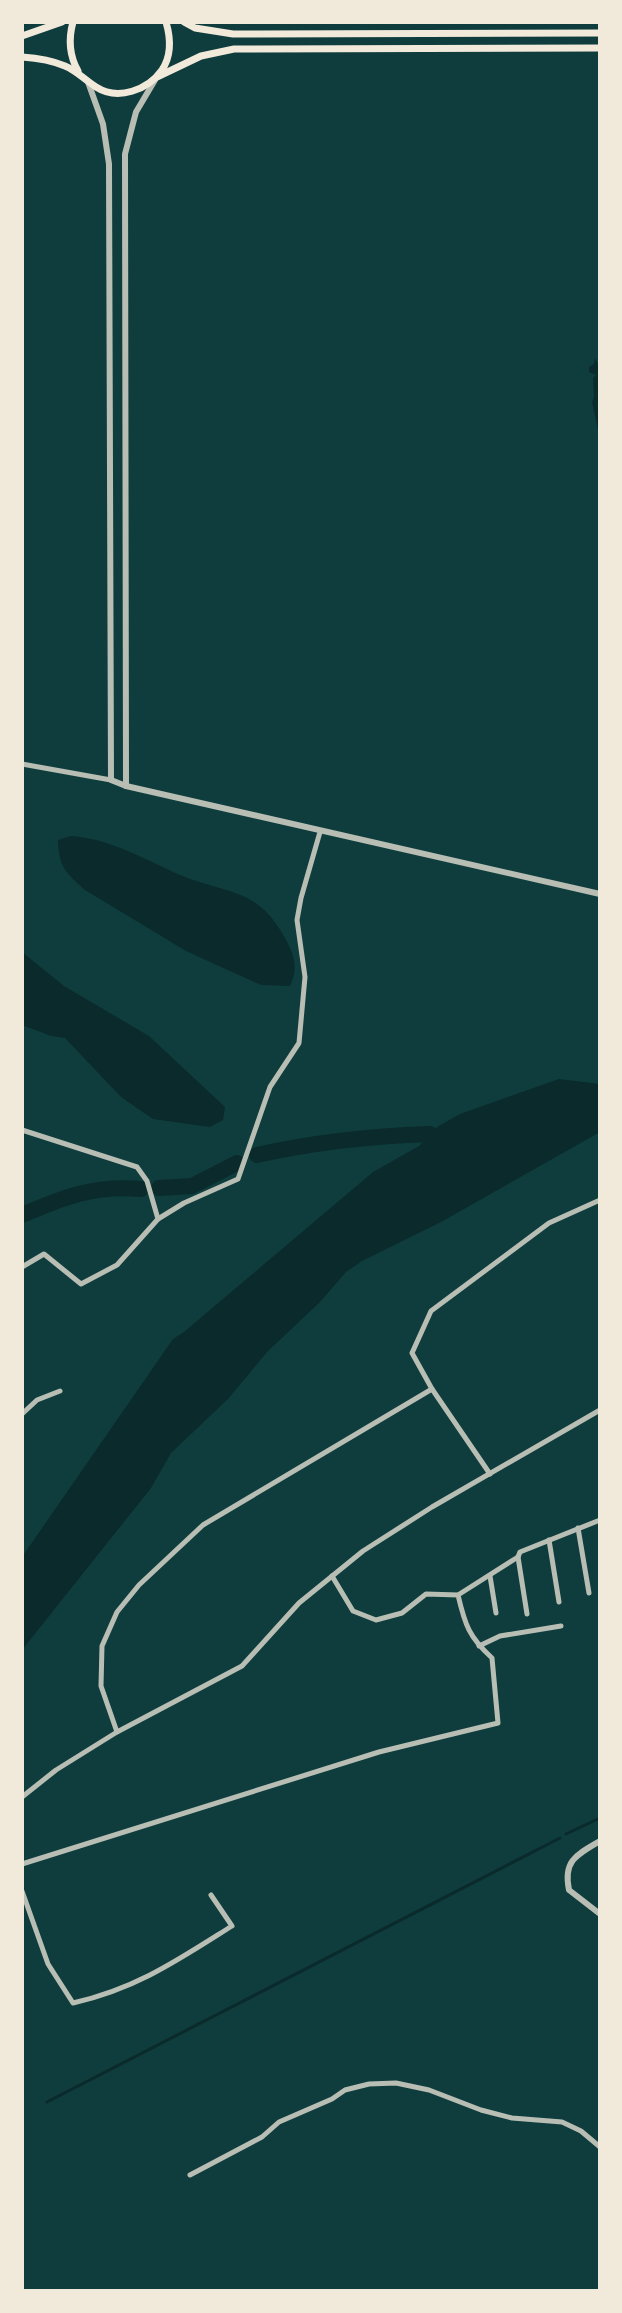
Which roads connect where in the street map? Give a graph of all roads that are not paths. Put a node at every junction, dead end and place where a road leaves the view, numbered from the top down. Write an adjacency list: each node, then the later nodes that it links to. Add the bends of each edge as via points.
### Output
1 (62, 22): 6 (main road)
2 (73, 22): 9 (main road, via 70,50)
3 (166, 22): 10 (main road, via 170,50)
4 (184, 22): 5 (main road, via 233,34)
5 (600, 33)
6 (22, 36)
7 (600, 48): 10 (main road, via 234,49 201,56)
8 (22, 57): 9 (main road, via 49,61)
9 (83, 76): 10 (main road, via 99,89 125,93); 12 (street, via 103,124 109,164)
10 (157, 77): 13 (street, via 136,112 125,154)
11 (22, 764): 12 (street)
12 (111, 780): 13 (street)
13 (126, 786): 14 (street)
14 (320, 832): 15 (street); 18 (street, via 297,920 305,977 299,1043 270,1087 238,1179)
15 (600, 894)
16 (22, 1130): 18 (street, via 137,1167 147,1181)
17 (600, 1200): 20 (street, via 549,1223 431,1311 412,1353)
18 (158, 1219): 19 (street, via 117,1265 81,1284 44,1254)
19 (22, 1267)
20 (432, 1389): 24 (street); 38 (street, via 203,1525 139,1585 117,1612 102,1646 101,1686)
21 (60, 1391): 23 (street, via 37,1400)
22 (600, 1410): 24 (street)
23 (22, 1414)
24 (490, 1474): 29 (street, via 363,1551)
25 (600, 1520): 26 (street)
26 (578, 1528): 27 (street); 31 (street)
27 (549, 1540): 28 (street); 33 (street)
28 (518, 1557): 30 (street); 35 (street)
29 (332, 1576): 32 (street, via 353,1611 376,1620 402,1613 426,1594); 38 (street, via 299,1603 242,1666)
30 (490, 1576): 32 (street); 34 (street)
31 (589, 1593)
32 (458, 1595): 37 (street, via 465,1627)
33 (559, 1602)
34 (496, 1613)
35 (527, 1614)
36 (561, 1626): 37 (street, via 500,1636)
37 (479, 1646): 41 (street, via 492,1658 498,1723 379,1752)
38 (117, 1732): 39 (street)
39 (22, 1797)
40 (600, 1841): 44 (street, via 575,1857 566,1874 569,1890)
41 (22, 1864)
42 (22, 1891): 43 (street, via 48,1964 73,2003 109,1995 152,1975 232,1926)
43 (211, 1895)
44 (600, 1914)
45 (600, 2147): 46 (street, via 562,2122 512,2118 396,2083 369,2084 279,2122 262,2137)
46 (190, 2175)

